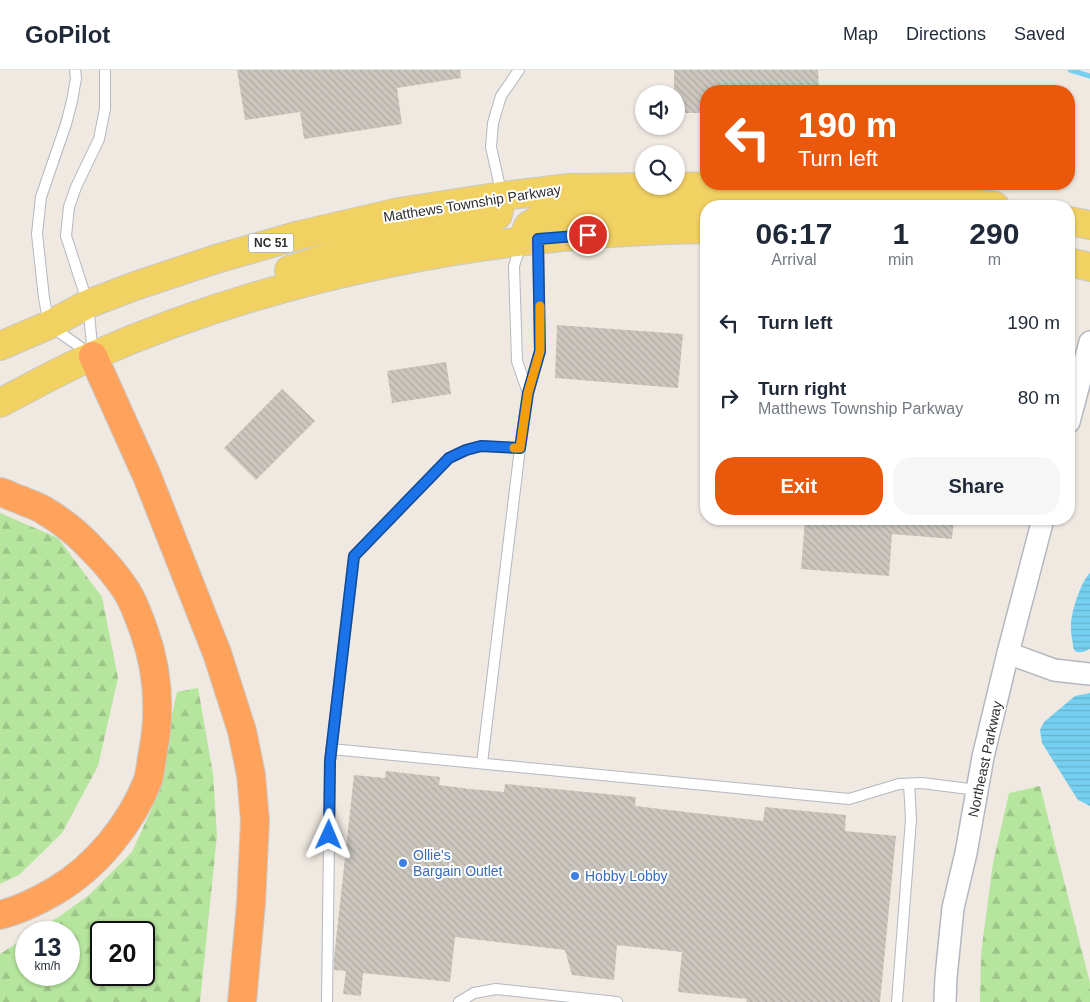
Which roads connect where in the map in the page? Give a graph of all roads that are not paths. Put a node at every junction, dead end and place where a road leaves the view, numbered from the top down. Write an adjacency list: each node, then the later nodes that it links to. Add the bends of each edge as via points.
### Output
1 (75, 70): 19 (lane, via 66,124 41,197 37,234)
2 (105, 70): 17 (lane, via 105,109 99,139 69,207 66,236)
3 (518, 70): 7 (lane, via 501,96 493,123 490,147)
4 (700, 187): 7 (main road, Matthews Township Parkway / NC 51, via 568,188)
5 (802, 190): 8 (main road)
6 (823, 190): 9 (main road, Matthews Township Parkway / NC 51)
7 (502, 196): 17 (main road, Matthews Township Parkway / NC 51, via 399,212 300,235 216,259); 18 (main road, via 498,215 486,224 354,249 279,273)
8 (766, 200)
9 (949, 200)
10 (700, 205): 14 (main road, via 539,219 528,226)
11 (1075, 222): 12 (main road)
12 (1090, 225)
13 (700, 229): 14 (main road)
14 (530, 240): 18 (main road, via 407,259 311,281); 23 (lane, via 540,351); 23 (lane, via 514,266 517,361)
15 (1075, 263): 16 (main road)
16 (1090, 266)
17 (88, 304): 19 (main road, Matthews Township Parkway / NC 51); 22 (lane)
18 (232, 304): 22 (main road)
19 (49, 325): 21 (main road, Matthews Township Parkway / NC 51); 22 (lane)
20 (1090, 342): 24 (street)
21 (0, 346)
22 (93, 356): 25 (main road); 36 (highway, via 147,476 217,653 242,731 255,821)
23 (528, 393): 26 (lane)
24 (1075, 399)
25 (0, 403)
26 (520, 448): 31 (lane, via 481,446 449,458 354,556); 32 (lane)
27 (0, 492): 35 (highway, via 45,510 81,537 127,591 150,648 158,707 156,740 148,778 137,803 108,846 71,882 39,900)
28 (1041, 525): 29 (street, Northeast Parkway)
29 (1008, 653): 30 (street, via 1054,670); 34 (street, Northeast Parkway)
30 (1090, 674)
31 (331, 749): 32 (lane); 37 (lane)
32 (482, 763): 33 (lane, via 849,799)
33 (908, 784): 34 (lane, via 922,782); 40 (lane, via 911,819)
34 (977, 790): 41 (street, Northeast Parkway, via 953,908)
35 (0, 915)
36 (242, 1002)
37 (327, 1002)
38 (459, 1002): 39 (lane, via 474,993 496,989)
39 (617, 1002)
40 (897, 1002)
41 (945, 1002)

